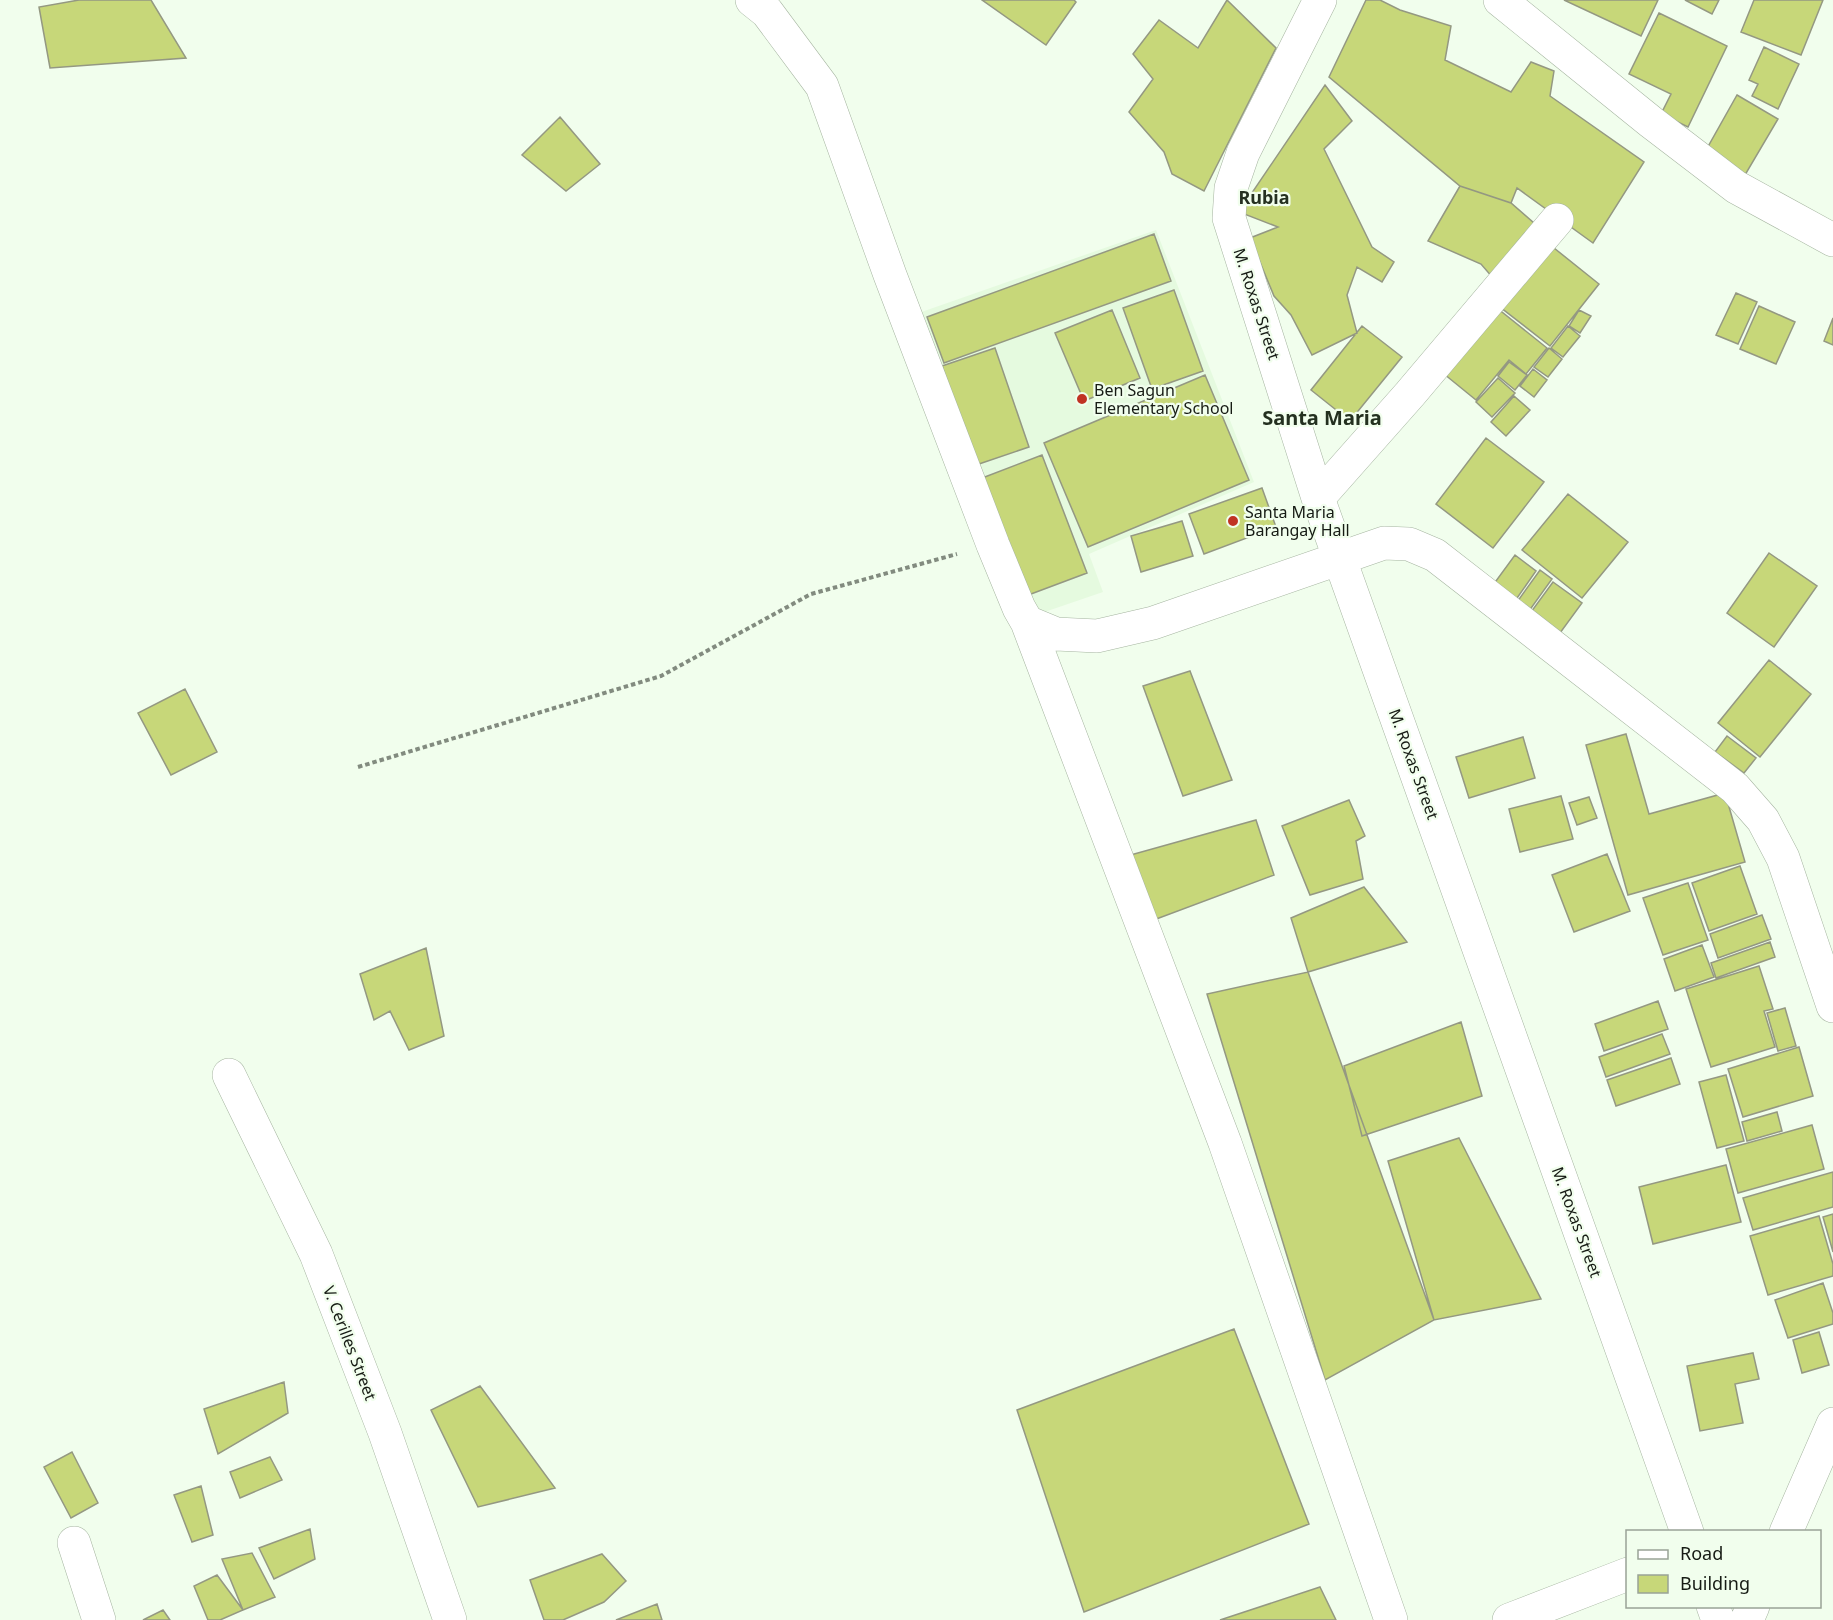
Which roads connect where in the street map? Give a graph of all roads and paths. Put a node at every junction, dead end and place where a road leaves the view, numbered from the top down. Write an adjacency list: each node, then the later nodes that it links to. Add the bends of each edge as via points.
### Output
1 (752, 0): 7 (street, via 767,12 822,86)
2 (1320, 0): 6 (street, M. Roxas Street, via 1243,153 1231,188 1229,218)
3 (1500, 0): 5 (street, via 1736,187)
4 (1557, 220): 6 (street)
5 (1833, 240)
6 (1318, 498): 8 (street, M. Roxas Street)
7 (993, 545): 9 (street); 10 (path, via 811,594 662,676)
8 (1340, 557): 9 (street, via 1153,623 1097,636 1056,634); 11 (street, via 1384,543 1409,544 1436,555 1735,788 1763,820 1783,858); 14 (street, M. Roxas Street)
9 (1027, 622): 20 (street, via 1224,1143)
10 (358, 767)
11 (1833, 1006)
12 (229, 1075): 19 (street, V. Cerilles Street, via 316,1254)
13 (1833, 1424): 15 (street)
14 (1686, 1530)
15 (1787, 1530)
16 (74, 1543): 18 (street)
17 (1626, 1575): 21 (street)
18 (99, 1620)
19 (450, 1620)
20 (1391, 1620)
21 (1509, 1620)

